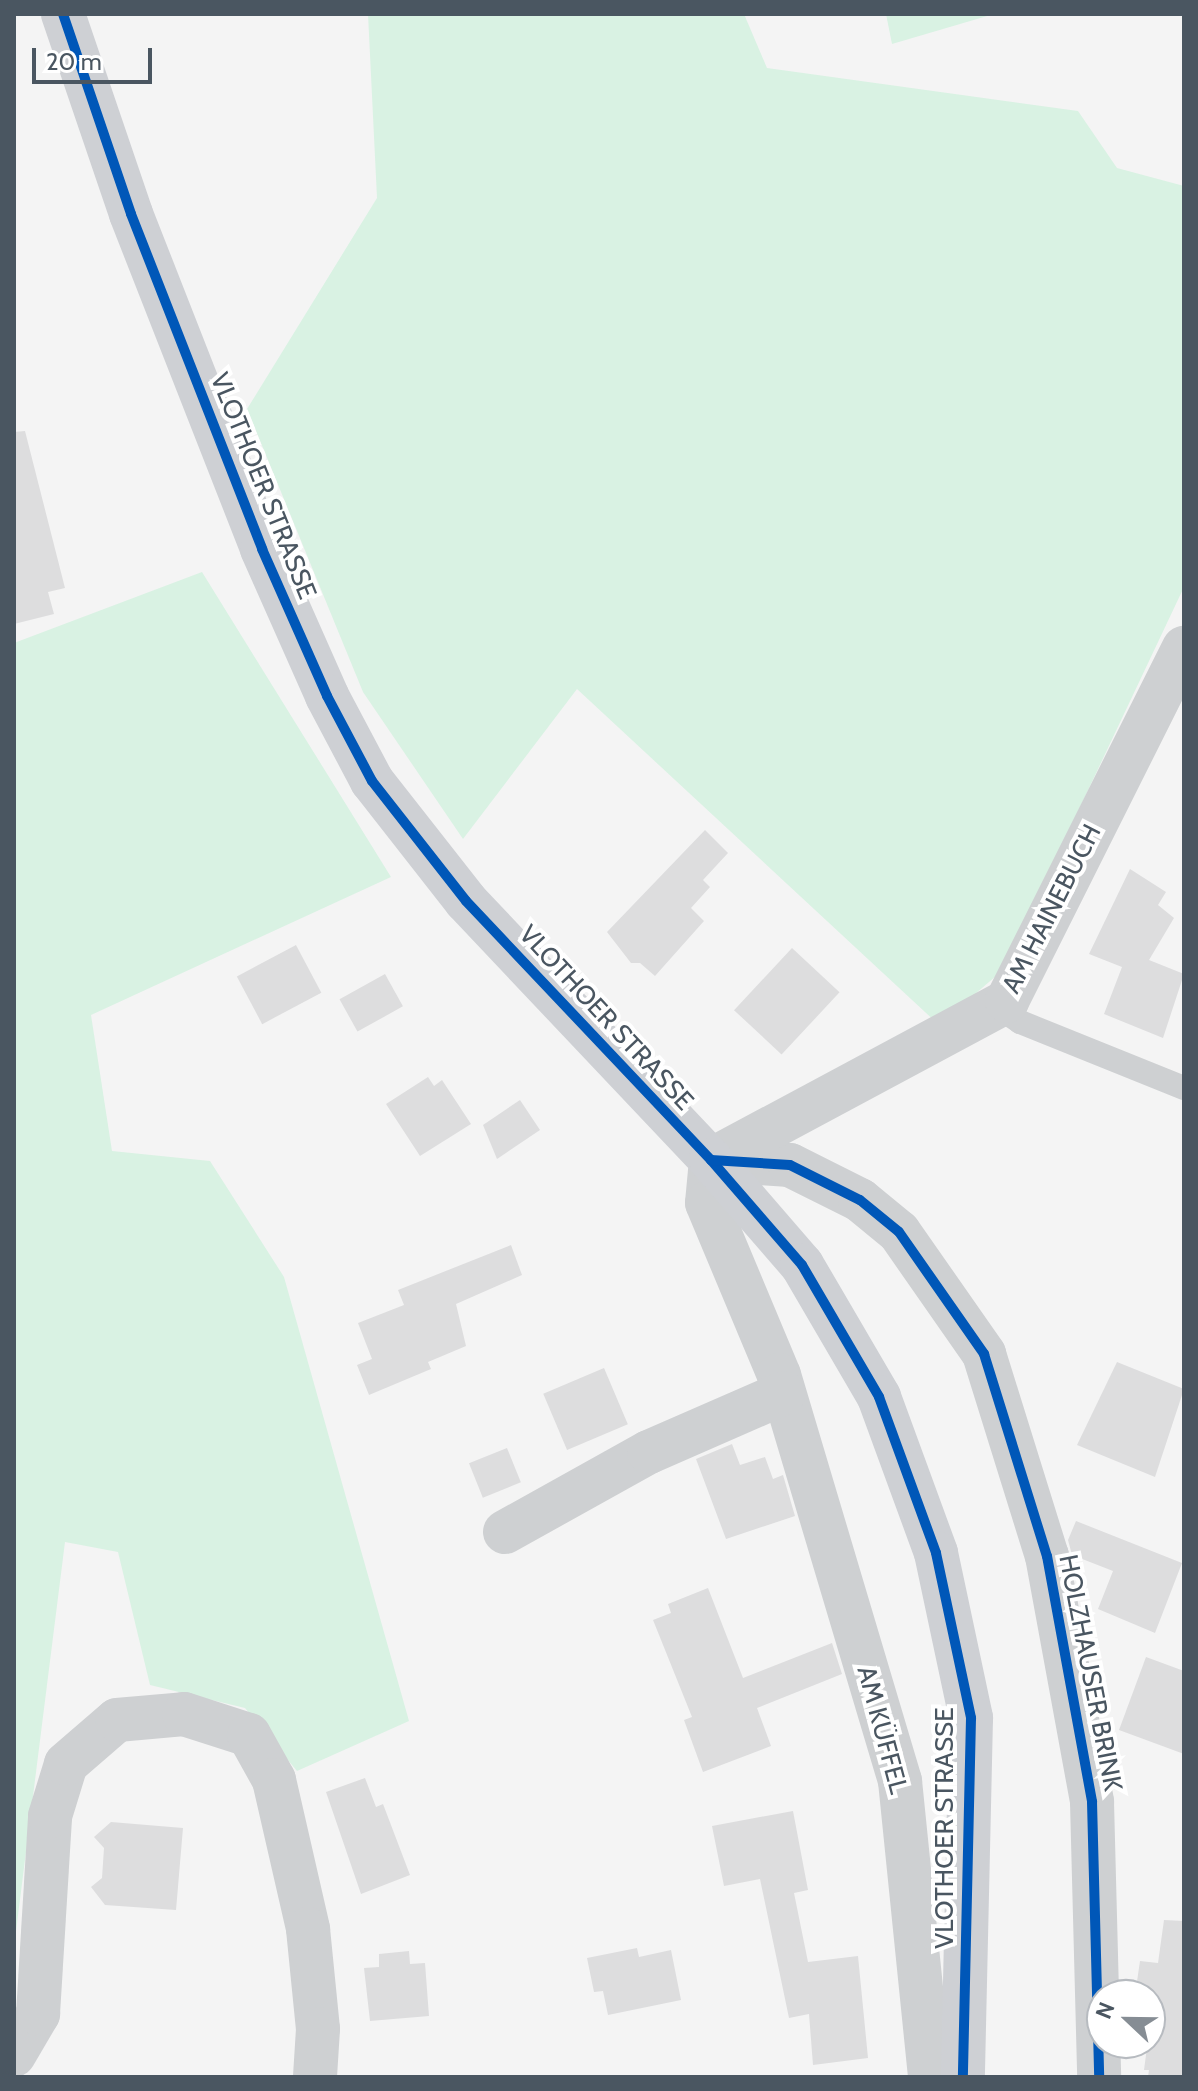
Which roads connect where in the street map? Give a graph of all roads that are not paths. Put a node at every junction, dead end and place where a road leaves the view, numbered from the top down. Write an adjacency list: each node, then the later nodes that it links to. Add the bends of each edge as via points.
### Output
1 (63, 14): 5 (street, VLOTHOER STRASSE, via 131,214 262,549 327,696 372,781 466,901)
2 (1184, 648): 3 (street, AM HAINEBUCH, via 1018,980)
3 (998, 1007): 4 (lane, via 1020,1022); 5 (street, AM HAINEBUCH)
4 (1184, 1088)
5 (711, 1160): 6 (street, AM KÜFFEL, via 707,1203); 11 (street, VLOTHOER STRASSE, via 802,1265 879,1397 936,1553 971,1718); 12 (street, HOLZHAUSER BRINK, via 790,1165 860,1200 899,1232 984,1354 1047,1556 1092,1802)
6 (784, 1393): 7 (street, via 649,1452); 10 (street, AM KÜFFEL, via 900,1781)
7 (505, 1532)
8 (14, 2055): 9 (street, via 38,2014 50,1816 66,1764 117,1720 184,1714 249,1735 274,1780 308,1929 318,2029)
9 (315, 2077)
10 (930, 2077)
11 (963, 2077)
12 (1099, 2077)

